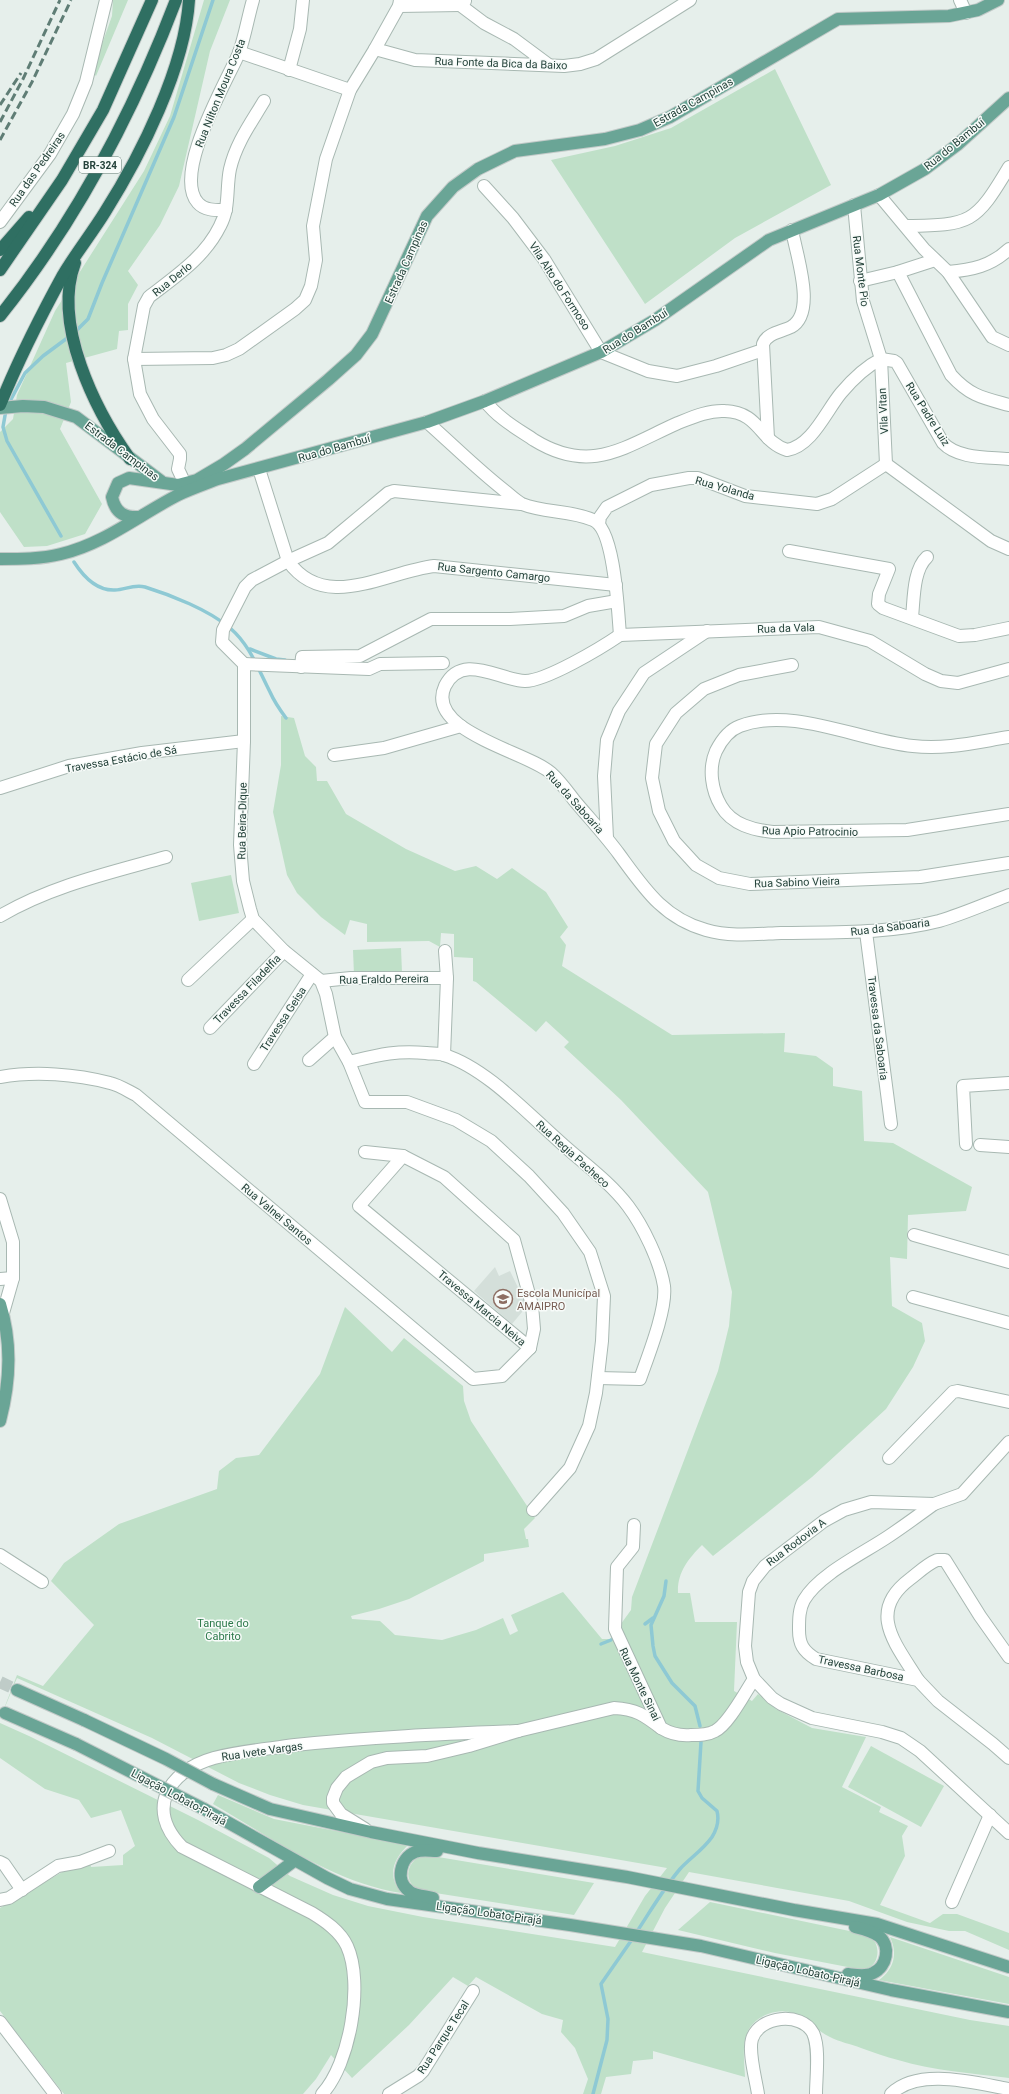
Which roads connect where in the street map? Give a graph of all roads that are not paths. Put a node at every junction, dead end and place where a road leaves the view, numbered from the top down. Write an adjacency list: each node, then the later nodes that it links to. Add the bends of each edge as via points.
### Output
1 (106, 0): 26 (street, Rua das Pedreiras, via 86,82 73,114 50,154)
2 (152, 0): 21 (highway, BR-324, via 103,110)
3 (176, 0): 37 (highway, BR-324, via 142,82 85,194 30,277)
4 (189, 0): 29 (highway, via 176,64 146,138 123,182)
5 (253, 0): 14 (street, Rua Nilton Moura Costa)
6 (303, 0): 16 (street, via 300,29)
7 (690, 0): 15 (street, Rua Fonte da Bica da Baixo, via 596,59 580,64)
8 (960, 0): 12 (street)
9 (998, 0): 12 (main road, Estrada Campinas)
10 (463, 2): 11 (street); 15 (street, via 484,23 514,39)
11 (400, 3): 13 (street)
12 (966, 13): 48 (main road, Estrada Campinas, via 838,19 656,124 605,139 515,151 478,169 453,187 427,216 384,311 364,345 328,380)
13 (375, 49): 15 (street, Rua Fonte da Bica da Baixo, via 415,60); 17 (street)
14 (239, 52): 16 (street); 25 (street, Rua Nilton Moura Costa, via 198,143 192,174 193,191 199,204 206,209)
15 (549, 65)
16 (289, 70): 17 (street)
17 (350, 90): 41 (street, via 326,159 313,226 316,260 305,300 239,349 226,354 213,358)
18 (1009, 98): 23 (main road, Rua do Bambuí, via 957,145 925,169)
19 (264, 100): 25 (street, Rua Derlo, via 236,147 230,170)
20 (1009, 167): 27 (street, via 990,199 979,212 964,221 947,225)
21 (62, 180): 31 (highway); 33 (highway, BR-324)
22 (484, 186): 40 (street, Vila Alto do Formoso, via 513,218 544,259)
23 (879, 195): 24 (main road, Rua do Bambuí); 27 (street)
24 (854, 205): 28 (main road, Rua do Bambuí); 36 (street, Rua Monte Pio)
25 (226, 210): 41 (street, Rua Derlo, via 220,226 202,253 146,301)
26 (0, 222)
27 (906, 226): 32 (street)
28 (792, 230): 39 (street, via 805,295 803,314 792,327 767,337); 40 (main road, Rua do Bambuí, via 769,240 655,320)
29 (81, 247): 45 (highway, via 39,322); 49 (highway, via 70,282 71,325 78,359 96,404)
30 (1009, 249): 35 (street, via 983,267)
31 (0, 250)
32 (935, 260): 34 (street); 35 (street)
33 (0, 270)
34 (898, 272): 36 (street); 44 (street, via 952,375 963,388 982,398)
35 (948, 272): 38 (street, via 992,337)
36 (860, 281): 42 (street, Rua Monte Pio, via 863,301)
37 (0, 316)
38 (1009, 345)
39 (763, 350): 40 (street, via 677,376 648,371); 47 (street)
40 (602, 352): 43 (main road, Rua do Bambuí)
41 (134, 359): 54 (street, Rua Derlo, via 140,394 153,419 180,454 178,469)
42 (881, 359): 47 (street, via 871,364 840,393 800,446 787,450 773,444); 50 (street, Rua Padre Luiz, via 897,363 950,450 976,456); 51 (street, Vila Vitan)
43 (485, 401): 46 (main road, Rua do Bambuí); 47 (street, via 510,425 547,448 576,457 603,456 692,418 717,411 741,414 753,421)
44 (1009, 405)
45 (0, 407): 49 (main road, Estrada Campinas, via 44,407 76,417)
46 (427, 422): 52 (main road, Rua do Bambuí); 55 (street)
47 (768, 438)
48 (245, 449): 52 (main road, via 242,464 245,468); 54 (main road, Estrada Campinas, via 209,474)
49 (130, 459): 53 (main road, Estrada Campinas)
50 (1009, 459)
51 (886, 464): 57 (street, Rua Yolanda, via 832,498 817,504 745,496 698,478 651,485 608,507 600,517); 58 (street, via 990,541)
52 (256, 470): 56 (main road, Rua do Bambuí, via 218,480 179,495); 62 (street, Rua Sargento Camargo)
53 (164, 484): 54 (main road, Estrada Campinas); 56 (main road, via 129,478 118,483 112,497 117,510 127,517)
54 (185, 484)
55 (521, 504): 57 (street, via 587,518); 62 (street, via 394,491 388,493 328,543)
56 (139, 517): 61 (main road, via 106,537 61,554 38,558)
57 (599, 524): 63 (street, via 608,542)
58 (1009, 549)
59 (790, 551): 65 (street, via 889,569 879,594 878,604 882,608)
60 (927, 557): 65 (street, via 917,578)
61 (0, 559)
62 (288, 561): 63 (street, Rua Sargento Camargo, via 295,571 315,584 338,589 434,566); 71 (street, via 252,580 245,587 225,625 222,642)
63 (616, 585): 64 (street)
64 (617, 601): 68 (street); 69 (street, via 588,606 564,616 431,619 360,656 302,657)
65 (912, 617): 66 (street, via 959,636)
66 (1009, 628)
67 (708, 631): 68 (street, Rua da Vala); 73 (street, Rua da Vala, via 812,627 827,629 870,641 925,674 950,683); 80 (street, via 644,674 619,711 607,740 604,776)
68 (620, 636): 74 (street, Rua da Saboaria, via 544,676 531,680 512,679 473,669 455,674 445,688 442,698 447,714)
69 (301, 663): 70 (street, via 369,669 380,664); 71 (street, via 277,666)
70 (443, 663)
71 (247, 664): 76 (street, Rua Beira-Dique)
72 (792, 665): 82 (street, Rua Sabino Vieira, via 739,675 704,689 676,713 656,744 652,778 659,810 674,841 696,865 719,878 750,884 920,877)
73 (1009, 669)
74 (461, 726): 77 (street, via 384,748); 80 (street, Rua da Saboaria, via 550,772)
75 (1009, 737): 79 (street, Rua Apio Patrocinio, via 938,748 873,740 800,722 768,720 739,726 722,739 714,756 711,778 716,797 724,812 740,824 755,830 907,830)
76 (244, 741): 78 (street, Travessa Estácio de Sá, via 142,753 69,766); 85 (street, Rua Beira-Dique, via 241,864)
77 (334, 755)
78 (0, 788)
79 (1009, 814)
80 (607, 838): 86 (street, Rua da Saboaria, via 659,905 694,926 723,934)
81 (166, 857): 84 (street, via 47,892)
82 (1009, 863)
83 (1009, 895): 86 (street, Rua da Saboaria, via 936,922)
84 (0, 916)
85 (253, 919): 87 (street, Rua Beira-Dique); 91 (street)
86 (866, 932): 100 (street, Travessa da Saboaria)
87 (284, 951): 89 (street, Rua Beira-Dique); 92 (street, Travessa Filadelfia)
88 (445, 951): 90 (street)
89 (316, 978): 90 (street, Rua Eraldo Pereira); 93 (street, Rua Beira-Dique, via 326,994); 97 (street, Travessa Geisa)
90 (447, 978): 94 (street)
91 (188, 980)
92 (210, 1028)
93 (335, 1037): 95 (street); 96 (street, Rua Beira-Dique)
94 (444, 1055): 96 (street, Rua Regia Pacheco, via 394,1052); 115 (street, Rua Regia Pacheco, via 472,1069 514,1099 604,1180 628,1206 643,1229 660,1270 664,1287 661,1315 640,1380)
95 (309, 1060)
96 (349, 1062): 115 (street, Rua Beira-Dique, via 365,1102 407,1102 456,1120 491,1141 529,1176 563,1213 590,1252 604,1296)
97 (254, 1064)
98 (0, 1077): 114 (street, Rua Valnei Santos, via 40,1075 84,1078 112,1083 136,1095 473,1379 502,1376)
99 (1009, 1083): 101 (street, via 963,1086)
100 (891, 1124)
101 (966, 1144)
102 (980, 1145): 103 (street)
103 (1009, 1147)
104 (365, 1152): 105 (street, Travessa Marcia Neiva)
105 (403, 1156): 114 (street, Travessa Marcia Neiva, via 444,1177 514,1240 532,1305 534,1329); 114 (street, Travessa Marcia Neiva, via 359,1206)
106 (0, 1199): 109 (street, via 13,1242)
107 (914, 1235): 108 (street)
108 (1009, 1262)
109 (13, 1278): 110 (street); 112 (street)
110 (0, 1279)
111 (913, 1297): 113 (street)
112 (1, 1310): 116 (main road, via 7,1332 8,1351 8,1375)
113 (1009, 1323)
114 (530, 1348)
115 (598, 1378): 122 (street, via 588,1426 570,1468)
116 (3, 1400): 118 (main road)
117 (1009, 1402): 120 (street, via 953,1392)
118 (0, 1421)
119 (1009, 1442): 121 (street, Rua Rodovia A, via 962,1494)
120 (889, 1458)
121 (934, 1504): 127 (street, Rua Rodovia A, via 871,1502 844,1510 824,1521 765,1566 758,1573 749,1592 745,1654); 128 (street, Travessa Barbosa, via 833,1571 804,1600 799,1613 799,1641 806,1653 816,1659)
122 (534, 1510)
123 (634, 1525): 131 (street, Rua Monte Sinai, via 633,1547 617,1567 615,1628)
124 (0, 1555): 125 (street)
125 (42, 1582)
126 (1009, 1657): 128 (street, via 945,1560 941,1559 934,1561 899,1587 890,1600 886,1617 889,1632)
127 (754, 1679): 131 (street, Rua Monte Sinai, via 716,1731 708,1734 680,1735); 134 (street, Rua Rodovia A, via 772,1698 801,1714 900,1738 920,1751)
128 (918, 1680): 133 (street, Travessa Barbosa, via 938,1701)
129 (17, 1690): 135 (main road, bridge, via 166,1759 213,1784 270,1808)
130 (5, 1713): 139 (main road, Ligação Lobato-Pirajá, bridge, via 76,1744 204,1808)
131 (661, 1728): 132 (street, Rua Ivete Vargas, via 639,1712 614,1708)
132 (518, 1731): 135 (street, Rua Ivete Vargas, via 427,1756 380,1759 346,1777 336,1788 333,1803 347,1819); 141 (street, Rua Ivete Vargas, via 387,1737 281,1747 213,1758 181,1773 172,1783 164,1805 164,1816 175,1839 190,1853)
133 (1009, 1758)
134 (990, 1815): 136 (street, Rua Rodovia A); 144 (street)
135 (371, 1832): 138 (main road)
136 (1009, 1833)
137 (109, 1851): 142 (street, via 80,1862 58,1866)
138 (478, 1853): 145 (main road, via 627,1877); 146 (main road, via 423,1850 415,1852 402,1867 404,1887 412,1893)
139 (294, 1861): 141 (main road); 146 (main road, Ligação Lobato-Pirajá, via 350,1889 367,1894)
140 (0, 1862): 142 (street)
141 (259, 1887): 154 (street, Rua Ivete Vargas, via 327,1922 346,1946 350,1956 353,1996 346,2051 334,2079)
142 (22, 1890): 143 (street)
143 (0, 1900)
144 (952, 1902)
145 (794, 1910): 147 (main road, via 877,1924); 148 (main road, via 869,1931 883,1941 886,1948 884,1962 873,1974)
146 (496, 1914): 148 (main road, Ligação Lobato-Pirajá, via 701,1946)
147 (1009, 1967)
148 (816, 1973): 150 (main road, Ligação Lobato-Pirajá)
149 (473, 1990): 155 (street, Rua Parque Tecal, via 423,2071)
150 (1009, 2012)
151 (0, 2022): 153 (street)
152 (1009, 2089): 158 (street, via 931,2079 910,2082)
153 (55, 2094)
154 (322, 2094)
155 (389, 2094)
156 (758, 2094): 157 (street, via 752,2037 766,2023 787,2019 805,2025 814,2036)
157 (816, 2094)
158 (890, 2094)

